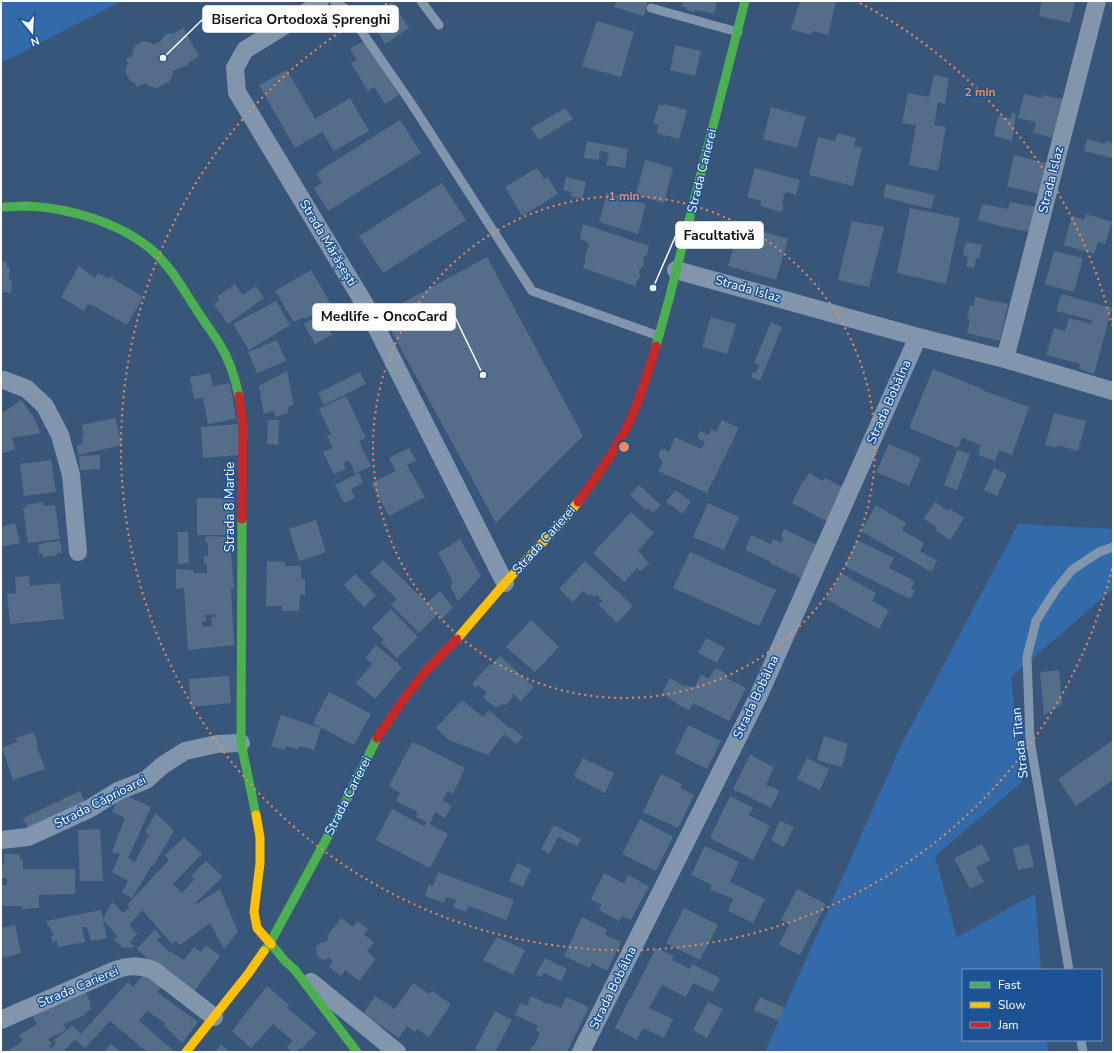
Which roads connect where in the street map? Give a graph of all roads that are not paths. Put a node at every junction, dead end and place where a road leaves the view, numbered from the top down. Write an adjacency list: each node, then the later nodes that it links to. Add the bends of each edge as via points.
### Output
1 (320, 1): 18 (street, Strada Mărășești, via 245,50 235,68 237,92 364,302)
2 (334, 1): 11 (lane, via 351,13 532,291)
3 (421, 1): 7 (lane)
4 (745, 1): 8 (street, Strada Carierei)
5 (1097, 1): 13 (street, Strada Islaz)
6 (651, 8): 8 (lane)
7 (439, 25)
8 (738, 32): 10 (street, Strada Carierei)
9 (1, 207): 19 (street, Strada 8 Martie, via 36,207 91,218 144,244 181,286 225,352 240,399 243,423)
10 (676, 270): 11 (street, Strada Carierei); 12 (street, Strada Islaz)
11 (659, 336): 18 (street, Strada Carierei, via 646,380 631,417 612,452 567,516)
12 (918, 337): 13 (street, Strada Islaz); 30 (street, Strada Bobâlna, via 758,697)
13 (1005, 359): 15 (street, Strada Islaz)
14 (1, 380): 17 (street, via 27,389 45,406 60,435 70,475)
15 (1113, 392)
16 (1113, 547): 22 (lane, Strada Titan, via 1099,552 1072,570 1055,591 1036,621 1027,657 1030,740)
17 (78, 552)
18 (505, 583): 21 (street, Strada Carierei, via 424,673 378,735)
19 (241, 743): 20 (street, Strada Căprioarei, via 185,750 146,780 118,791 89,809 28,837); 21 (street, Strada 8 Martie, via 260,837 260,863 254,912 257,928)
20 (1, 840)
21 (270, 943): 23 (street, Strada 8 Martie); 24 (street, Strada Carierei)
22 (1069, 969)
23 (295, 970): 28 (street, Strada 8 Martie); 29 (street)
24 (214, 1017): 25 (street, Strada Carierei, via 153,970 131,966 113,971); 27 (street, Strada Carierei)
25 (1, 1020)
26 (1081, 1041): 31 (lane)
27 (186, 1052)
28 (357, 1052)
29 (397, 1052)
30 (582, 1052)
31 (1083, 1052)

